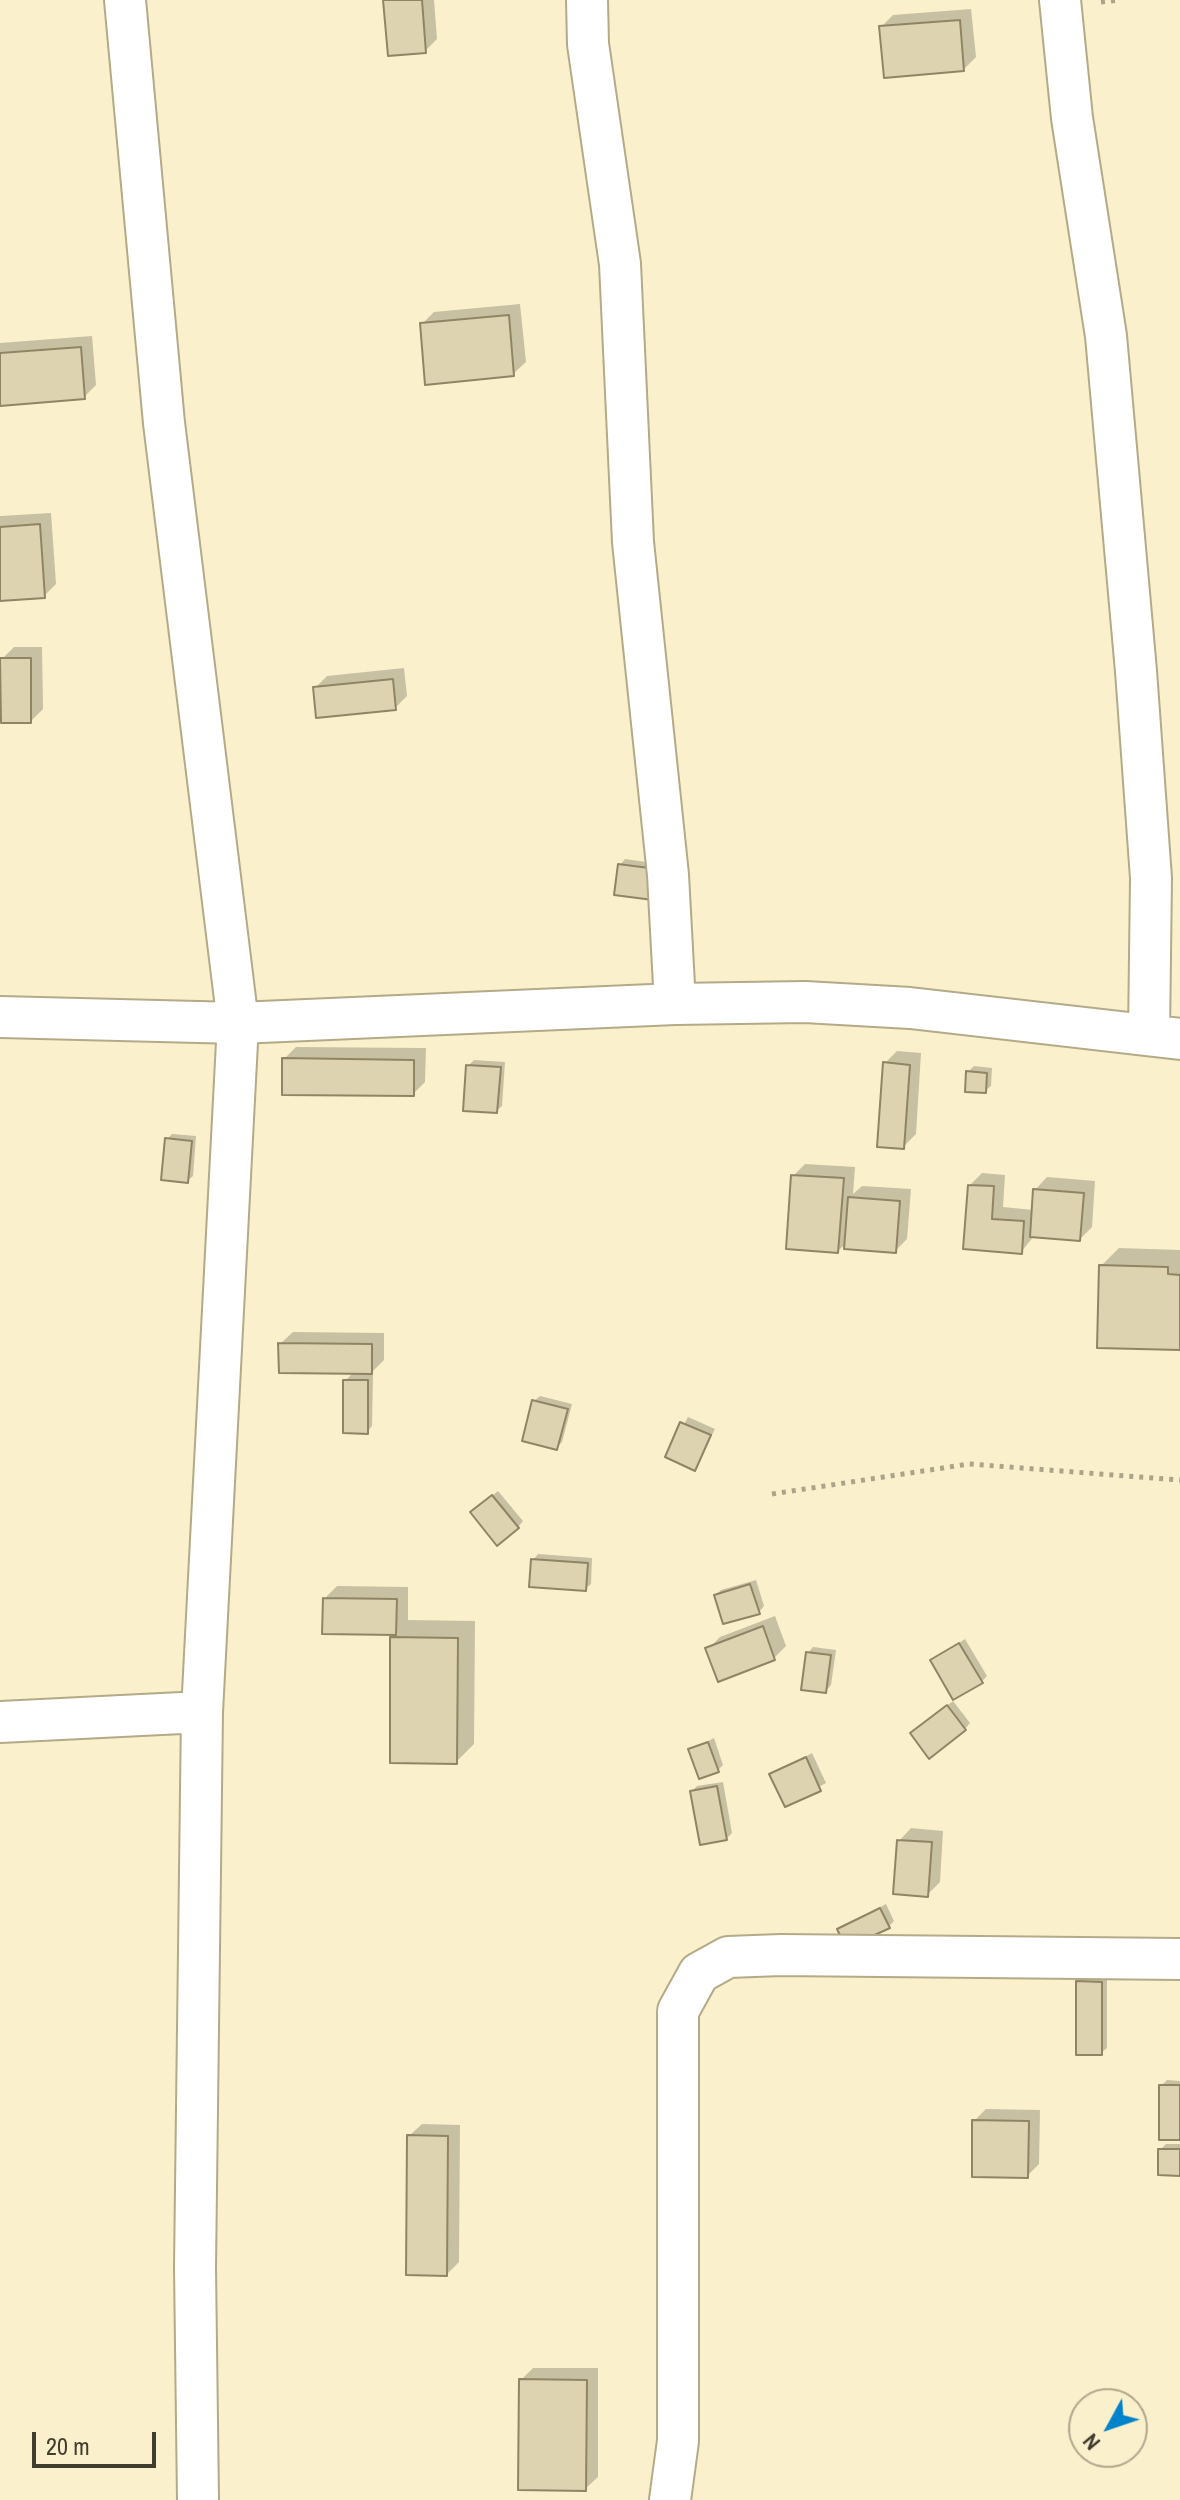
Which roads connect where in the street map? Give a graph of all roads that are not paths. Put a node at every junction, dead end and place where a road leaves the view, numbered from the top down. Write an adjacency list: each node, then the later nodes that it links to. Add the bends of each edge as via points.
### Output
1 (125, 0): 6 (street, via 164,423)
2 (587, 0): 4 (street, via 588,44 620,264 633,542 668,875)
3 (1060, 0): 7 (street, via 1072,118 1106,336)
4 (675, 1004): 6 (street); 7 (street, via 805,1002 910,1008)
5 (0, 1017): 6 (street)
6 (238, 1023): 8 (street)
7 (1164, 1037)
8 (202, 1712): 9 (street); 11 (street, via 195,2267)
9 (0, 1722)
10 (1180, 1959): 12 (street, via 781,1955 728,1957 699,1973 678,2011 678,2441)
11 (198, 2500)
12 (670, 2500)

